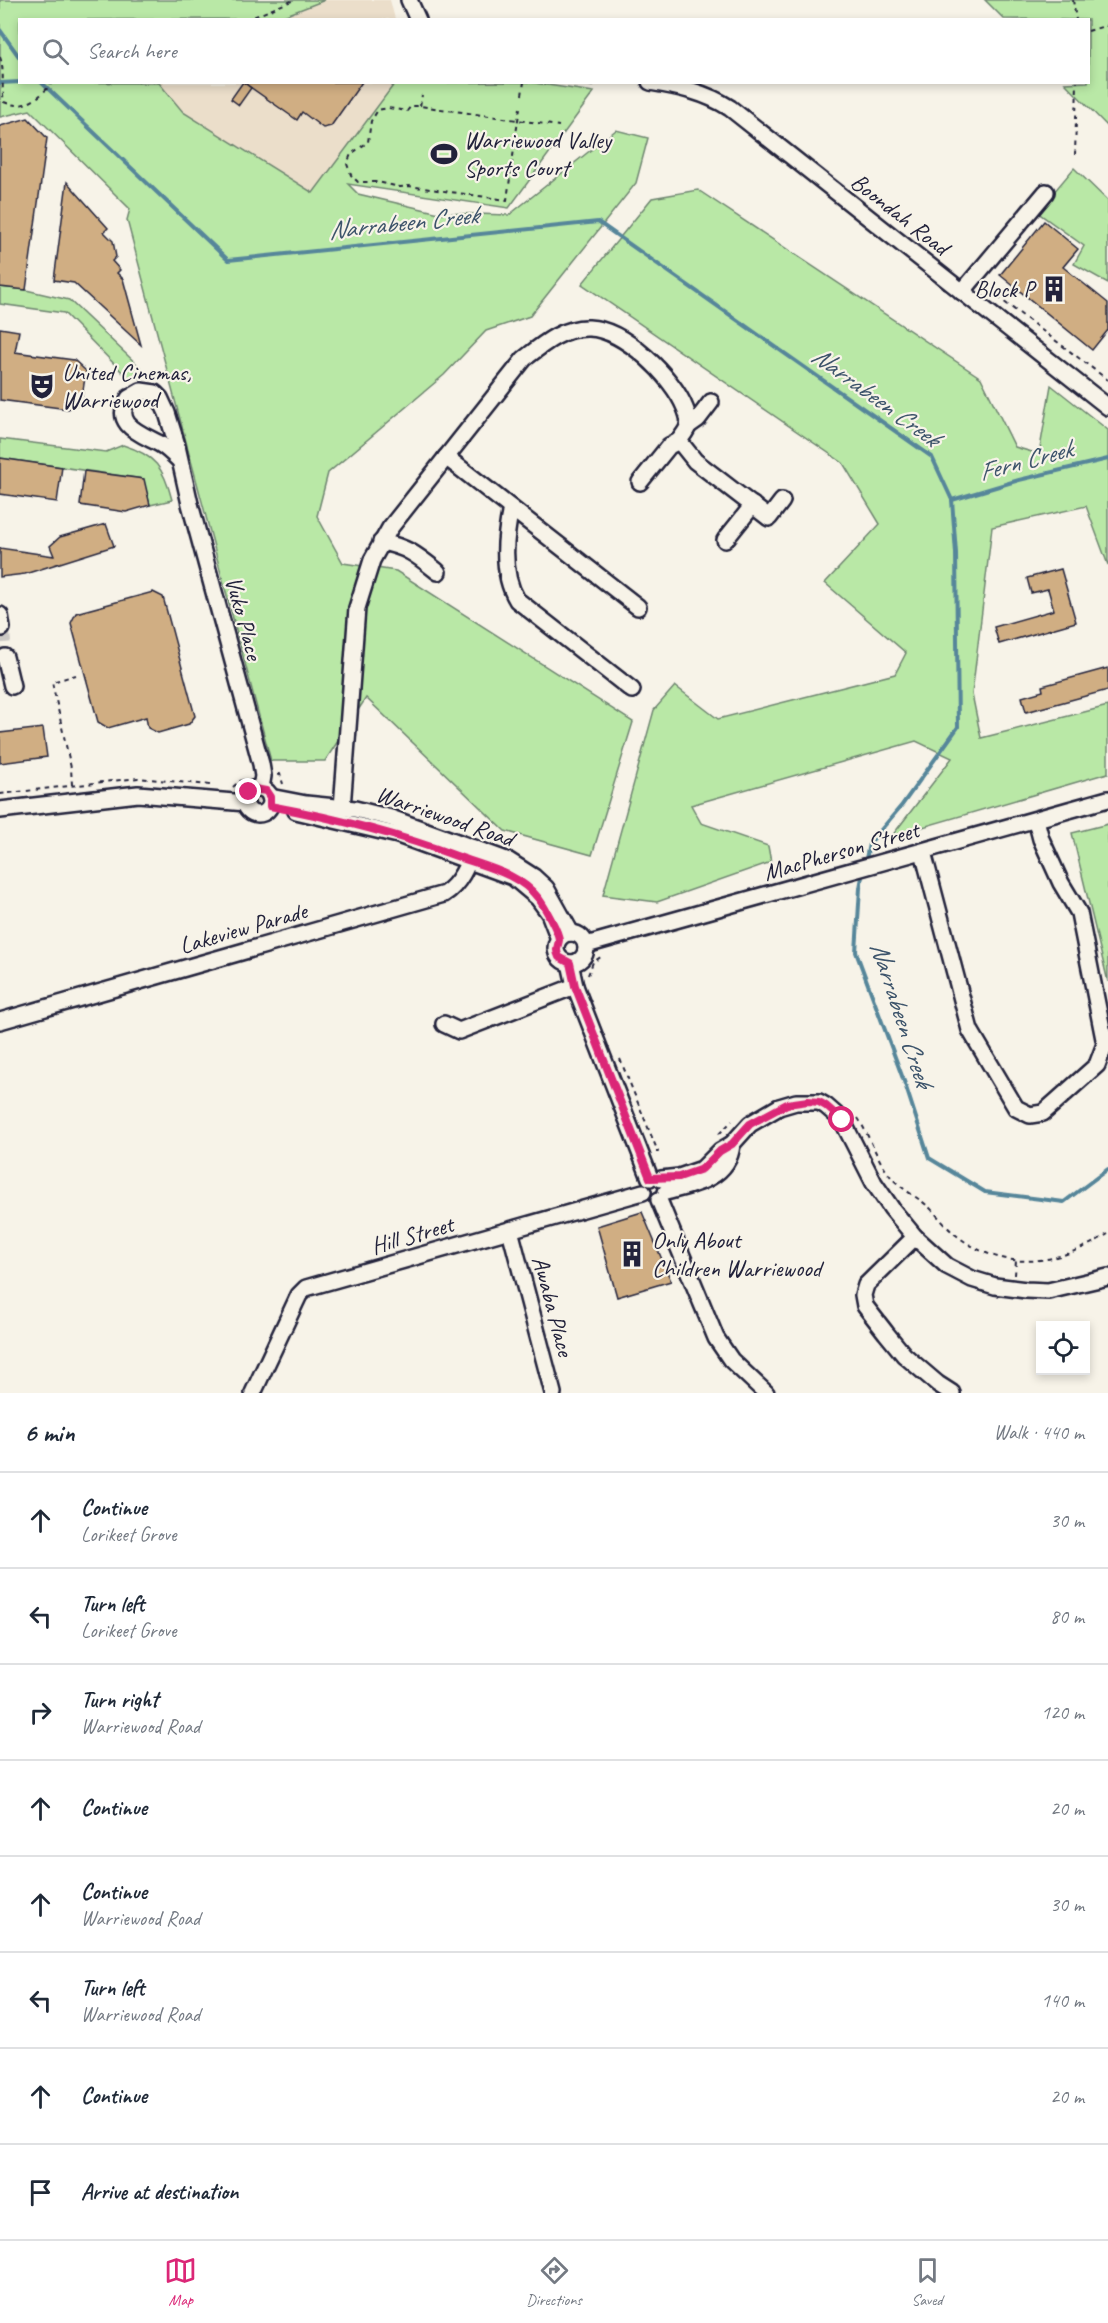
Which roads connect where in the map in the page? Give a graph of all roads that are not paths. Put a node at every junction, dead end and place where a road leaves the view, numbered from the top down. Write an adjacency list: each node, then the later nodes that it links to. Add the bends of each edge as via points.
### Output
1 (409, 0): 2 (street)
2 (417, 18)
3 (662, 84): 5 (street, Boondah Road, via 711,96 730,108)
4 (1046, 192): 5 (street)
5 (962, 292): 7 (street, Boondah Road)
6 (711, 402): 8 (street)
7 (1108, 407)
8 (688, 426): 9 (street); 10 (street, via 682,400 655,364 604,330 588,328 563,333 524,359)
9 (679, 441): 12 (street, via 669,446); 14 (street, via 695,461)
10 (446, 457): 15 (street); 17 (street)
11 (178, 460): 11 (street, Vuko Place, via 160,444 131,429 124,411 129,398 147,391 160,398 176,442); 23 (street, Vuko Place)
12 (640, 482)
13 (782, 501): 14 (street, via 769,518)
14 (753, 505): 16 (street)
15 (511, 508): 19 (street); 22 (street, via 507,525 507,578 517,600)
16 (725, 540)
17 (381, 542): 18 (street, via 412,551); 26 (street, via 357,608)
18 (438, 572)
19 (638, 607)
20 (5, 657): 21 (street)
21 (12, 686)
22 (632, 690)
23 (267, 797): 25 (street, via 249,792); 25 (street, via 267,810 256,814); 26 (street, Warriewood Road); 30 (street, Warriewood Road)
24 (1108, 799): 28 (street, MacPherson Street)
25 (246, 803): 27 (street, via 138,794)
26 (342, 808): 30 (street, Warriewood Road, via 391,818)
27 (0, 810)
28 (1036, 820): 29 (street, MacPherson Street); 29 (street, via 1041,839 1078,913 1105,1044 1097,1065 1043,1113 1030,1115 1016,1108 970,1030)
29 (923, 852): 32 (street, MacPherson Street)
30 (472, 855): 31 (street, Warriewood Road, via 533,892); 35 (street, Lakeview Parade, via 460,879 444,894)
31 (565, 936): 32 (street, via 581,936); 33 (street, via 556,948 559,957)
32 (586, 945): 33 (street, via 583,958)
33 (570, 963): 34 (street)
34 (582, 984): 36 (street, via 459,1031); 37 (street)
35 (0, 1022)
36 (444, 1024)
37 (656, 1189): 38 (street, Hill Street); 39 (street, Hill Street, via 700,1184 717,1173 731,1155 732,1144 750,1124 787,1104 808,1101 826,1106 842,1120 874,1183); 43 (street, via 716,1338 731,1360)
38 (510, 1230): 41 (street, Hill Street, via 306,1288 299,1295); 42 (street, Awaba Place)
39 (915, 1237): 40 (street, Hill Street, via 947,1266 995,1286 1048,1291); 44 (street, via 866,1285 862,1295 865,1306 904,1354)
40 (1108, 1277)
41 (253, 1393)
42 (553, 1393)
43 (766, 1393)
44 (952, 1393)

